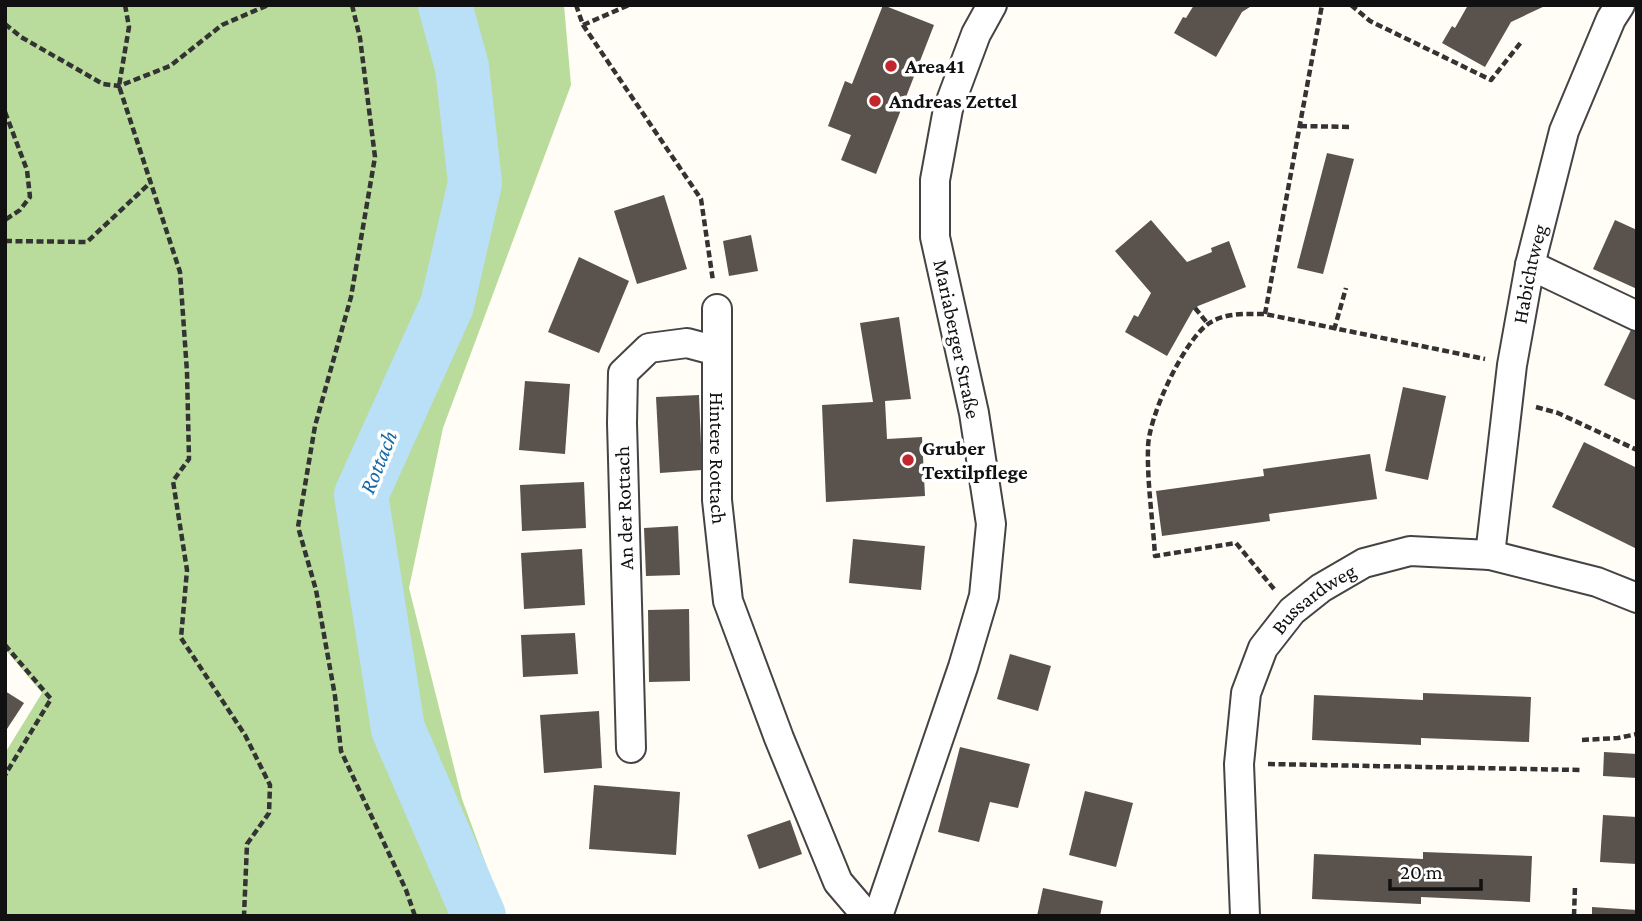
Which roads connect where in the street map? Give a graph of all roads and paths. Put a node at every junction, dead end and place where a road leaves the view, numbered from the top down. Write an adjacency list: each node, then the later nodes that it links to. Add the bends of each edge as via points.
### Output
1 (125, 5): 13 (path, via 129,27)
2 (268, 5): 13 (path, via 222,25 170,66)
3 (352, 5): 44 (path, via 375,157 351,297 314,426 298,527 316,590 341,751)
4 (576, 5): 11 (path)
5 (629, 5): 11 (path)
6 (992, 5): 46 (street, Mariaberger Straße, via 976,34 948,110 935,180 935,237 974,413 991,524 984,596)
7 (1322, 5): 15 (path)
8 (1351, 5): 12 (path, via 1370,20 1491,80)
9 (1620, 5): 20 (street, Habichtweg, via 1563,131)
10 (5, 24): 13 (path, via 103,84)
11 (583, 24): 23 (path, via 701,199)
12 (1522, 41)
13 (119, 86): 17 (path)
14 (5, 112): 18 (path, via 27,170 30,197)
15 (1300, 126): 16 (path); 24 (path)
16 (1352, 127)
17 (151, 182): 19 (path, via 87,242); 43 (path, via 180,272 187,372 189,459 173,481 187,570 181,638 245,735 270,785 269,813 247,844)
18 (5, 220)
19 (5, 241)
20 (1530, 265): 25 (street); 29 (street, Habichtweg)
21 (1346, 288): 27 (path)
22 (1195, 308): 26 (path)
23 (717, 309): 28 (street, Hintere Rottach)
24 (1265, 314): 26 (path, via 1235,313); 27 (path)
25 (1637, 316)
26 (1208, 324): 34 (path, via 1185,350 1163,392 1147,446 1155,556 1236,543)
27 (1335, 330): 29 (path)
28 (716, 351): 38 (street, An der Rottach, via 687,344 649,348 623,373); 45 (street, Hintere Rottach, via 717,500 728,601 838,882)
29 (1511, 365): 30 (street, Habichtweg)
30 (1508, 401): 31 (path, via 1558,413); 32 (street, Habichtweg)
31 (1637, 450)
32 (1490, 555): 33 (street, Bussardweg, via 1597,582); 34 (street, Bussardweg, via 1410,551 1364,563)
33 (1637, 598)
34 (1292, 611): 39 (street, Bussardweg, via 1264,648 1246,693)
35 (5, 645): 41 (path, via 51,699)
36 (1637, 734): 37 (path)
37 (1582, 740)
38 (631, 748)
39 (1239, 764): 40 (path); 47 (street, Bussardweg)
40 (1580, 770)
41 (5, 775)
42 (1575, 886): 48 (path)
43 (244, 916)
44 (415, 916)
45 (867, 916)
46 (878, 916)
47 (1245, 916)
48 (1574, 916)

